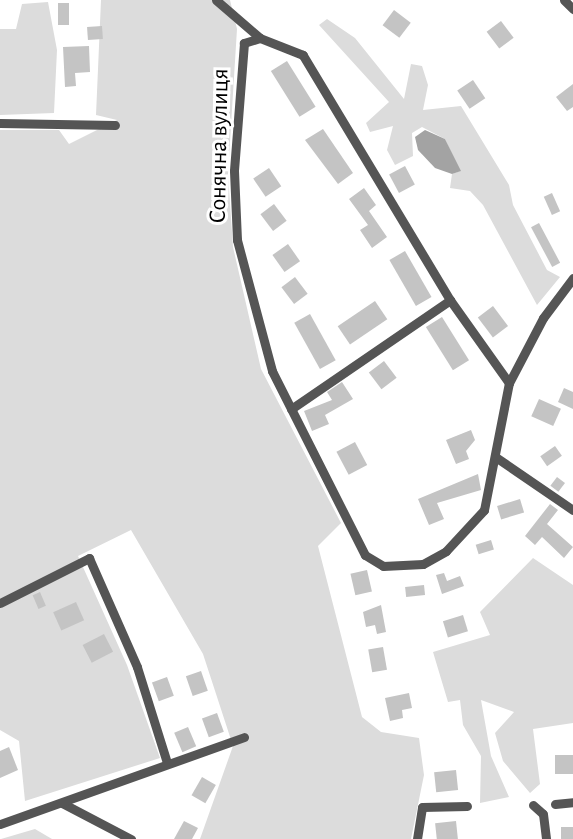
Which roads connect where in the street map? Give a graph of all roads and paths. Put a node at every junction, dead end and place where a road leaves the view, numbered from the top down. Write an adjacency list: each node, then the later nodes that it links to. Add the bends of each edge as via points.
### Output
1 (216, 0): 4 (street)
2 (564, 0): 3 (street)
3 (573, 9)
4 (260, 38): 8 (street, via 303,55); 10 (street, Сонячна вулиця, via 244,43 239,66 237,240 272,371)
5 (0, 123): 6 (street)
6 (115, 125)
7 (573, 278): 9 (street, Сонячна вулиця, via 543,318)
8 (450, 300): 9 (street); 10 (street)
9 (509, 383): 11 (street, Сонячна вулиця, via 497,429)
10 (291, 409): 11 (street, Сонячна вулиця, via 365,555 383,566 423,564 446,550 484,510)
11 (497, 458): 12 (street)
12 (573, 510)
13 (0, 603): 15 (street, via 89,558 137,667)
14 (244, 737): 15 (street)
15 (167, 763): 17 (street)
16 (573, 802): 18 (street)
17 (62, 803): 21 (street); 22 (street)
18 (555, 804)
19 (533, 805): 24 (street, via 543,814)
20 (467, 806): 23 (street, via 422,807)
21 (0, 824)
22 (131, 839)
23 (417, 839)
24 (546, 839)

